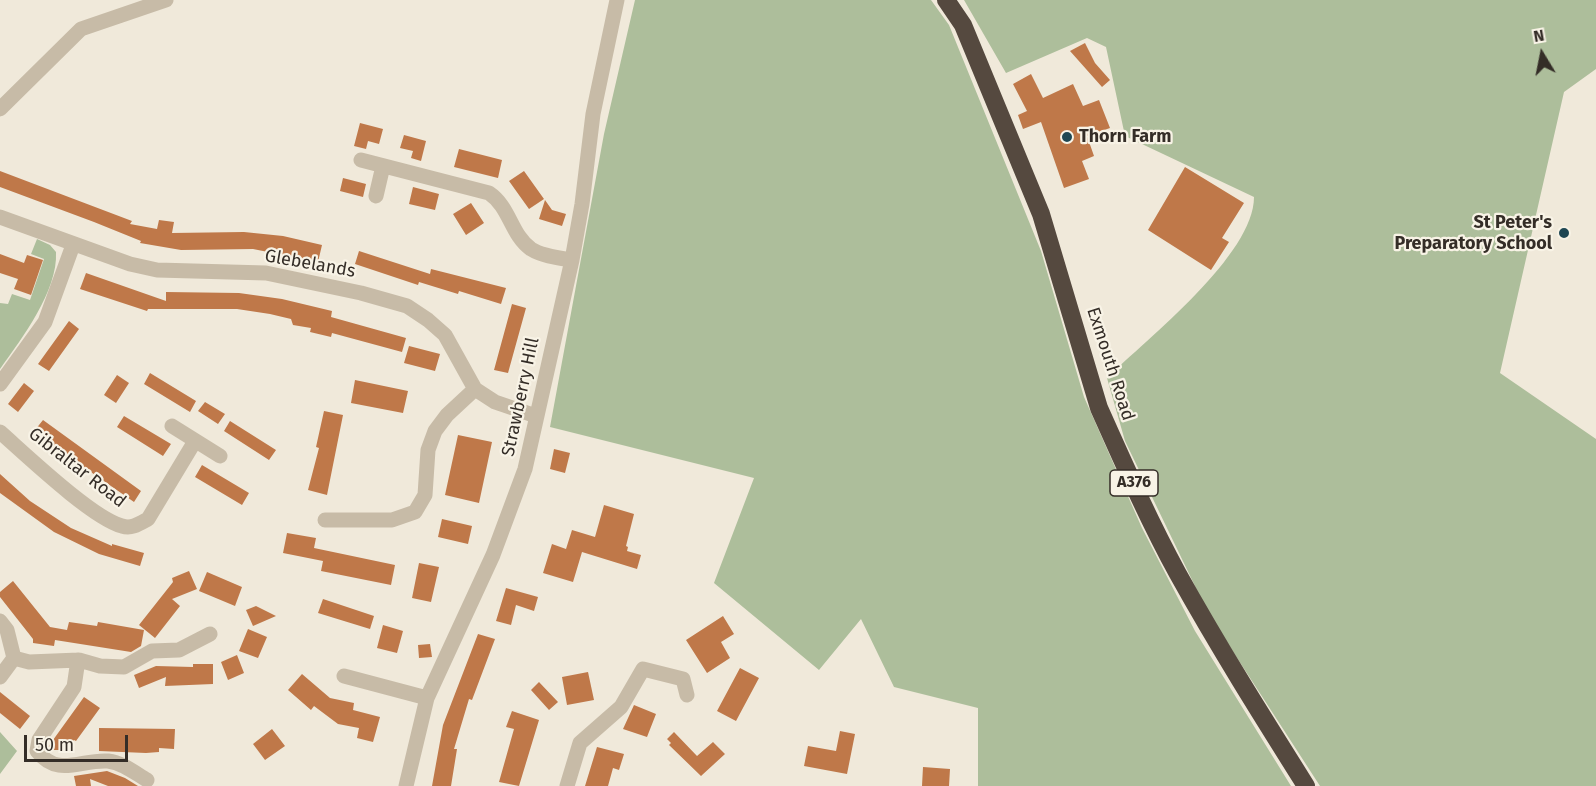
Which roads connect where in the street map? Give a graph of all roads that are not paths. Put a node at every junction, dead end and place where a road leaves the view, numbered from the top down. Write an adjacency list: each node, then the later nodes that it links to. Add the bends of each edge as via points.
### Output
1 (166, 0): 4 (street, via 81,29)
2 (617, 0): 10 (street, Strawberry Hill, via 593,114)
3 (946, 0): 30 (highway, Exmouth Road / A376, via 963,25 1038,206 1099,408 1114,441 1177,572)
4 (0, 109)
5 (361, 160): 6 (street)
6 (383, 166): 7 (street); 10 (street, via 489,193 503,206 531,248)
7 (376, 196)
8 (0, 216): 9 (street, Glebelands)
9 (73, 245): 11 (street, via 45,322); 12 (street, Glebelands, via 157,270 266,273 407,306 445,335)
10 (572, 260): 13 (street, Strawberry Hill)
11 (0, 384)
12 (476, 389): 13 (street, Glebelands, via 495,402); 18 (street, via 435,431 428,450 425,495 415,513 392,520)
13 (536, 416): 26 (street, Strawberry Hill, via 525,469 504,528)
14 (172, 426): 16 (street)
15 (0, 432): 16 (street, Gibraltar Road, via 100,515 122,526 135,527 148,519)
16 (195, 441): 17 (street)
17 (220, 456)
18 (325, 520)
19 (0, 621): 21 (street, via 7,630)
20 (210, 634): 22 (street, via 179,650 152,651 124,667)
21 (14, 658): 22 (street, via 29,662); 24 (street)
22 (78, 660): 27 (street, via 74,687 39,740 37,751 62,768 106,761 126,766)
23 (344, 676): 26 (street)
24 (0, 677)
25 (687, 695): 29 (street, via 683,679 643,669 621,707 580,743)
26 (427, 698): 28 (street, Strawberry Hill)
27 (147, 780)
28 (406, 786)
29 (567, 786)
30 (1306, 786)

